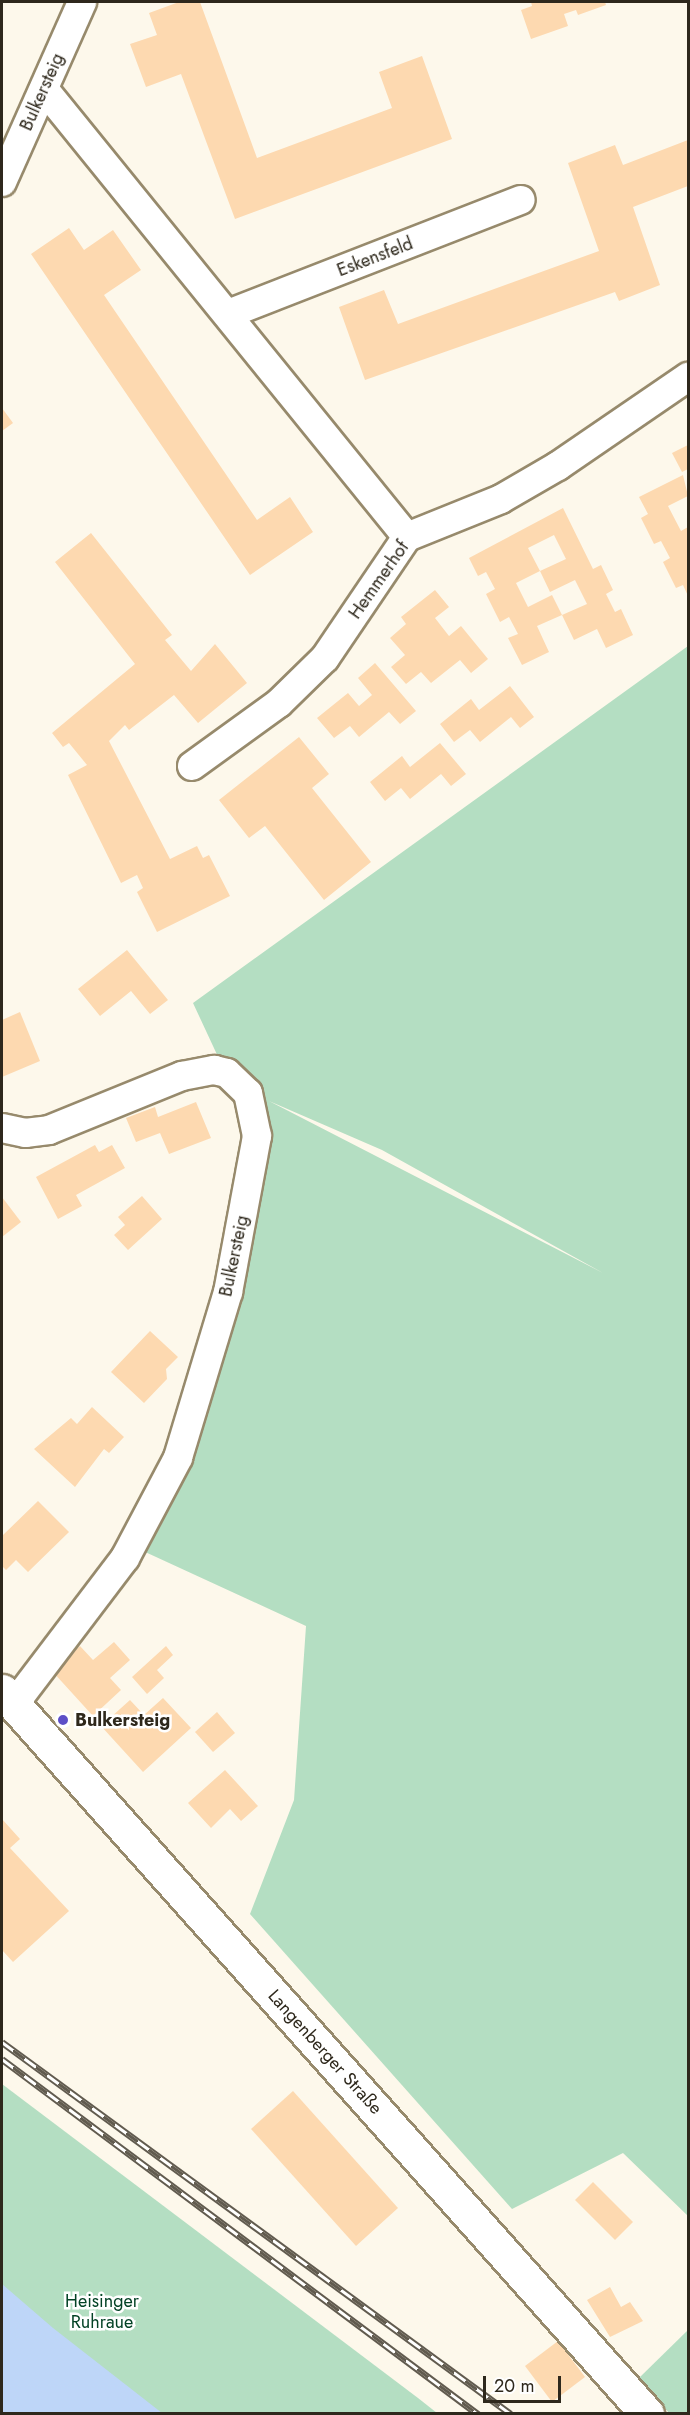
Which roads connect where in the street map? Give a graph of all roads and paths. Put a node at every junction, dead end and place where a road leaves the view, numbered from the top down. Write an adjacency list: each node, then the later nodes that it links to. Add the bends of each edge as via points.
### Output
1 (82, 2): 2 (street, Bulkersteig)
2 (44, 89): 3 (street, Bulkersteig); 5 (street)
3 (2, 182)
4 (521, 200): 5 (street, Eskensfeld)
5 (228, 314): 7 (street)
6 (688, 377): 7 (street, Hemmerhof, via 558,466 501,499)
7 (407, 537): 8 (street, Hemmerhof, via 325,658 279,703)
8 (192, 766)
9 (2, 1128): 10 (street, Bulkersteig, via 25,1133 49,1130 182,1076 214,1070 227,1073 248,1092 257,1136 228,1292 178,1458 125,1558)
10 (8, 1698): 11 (main road, Langenberger Straße)
11 (647, 2414)

